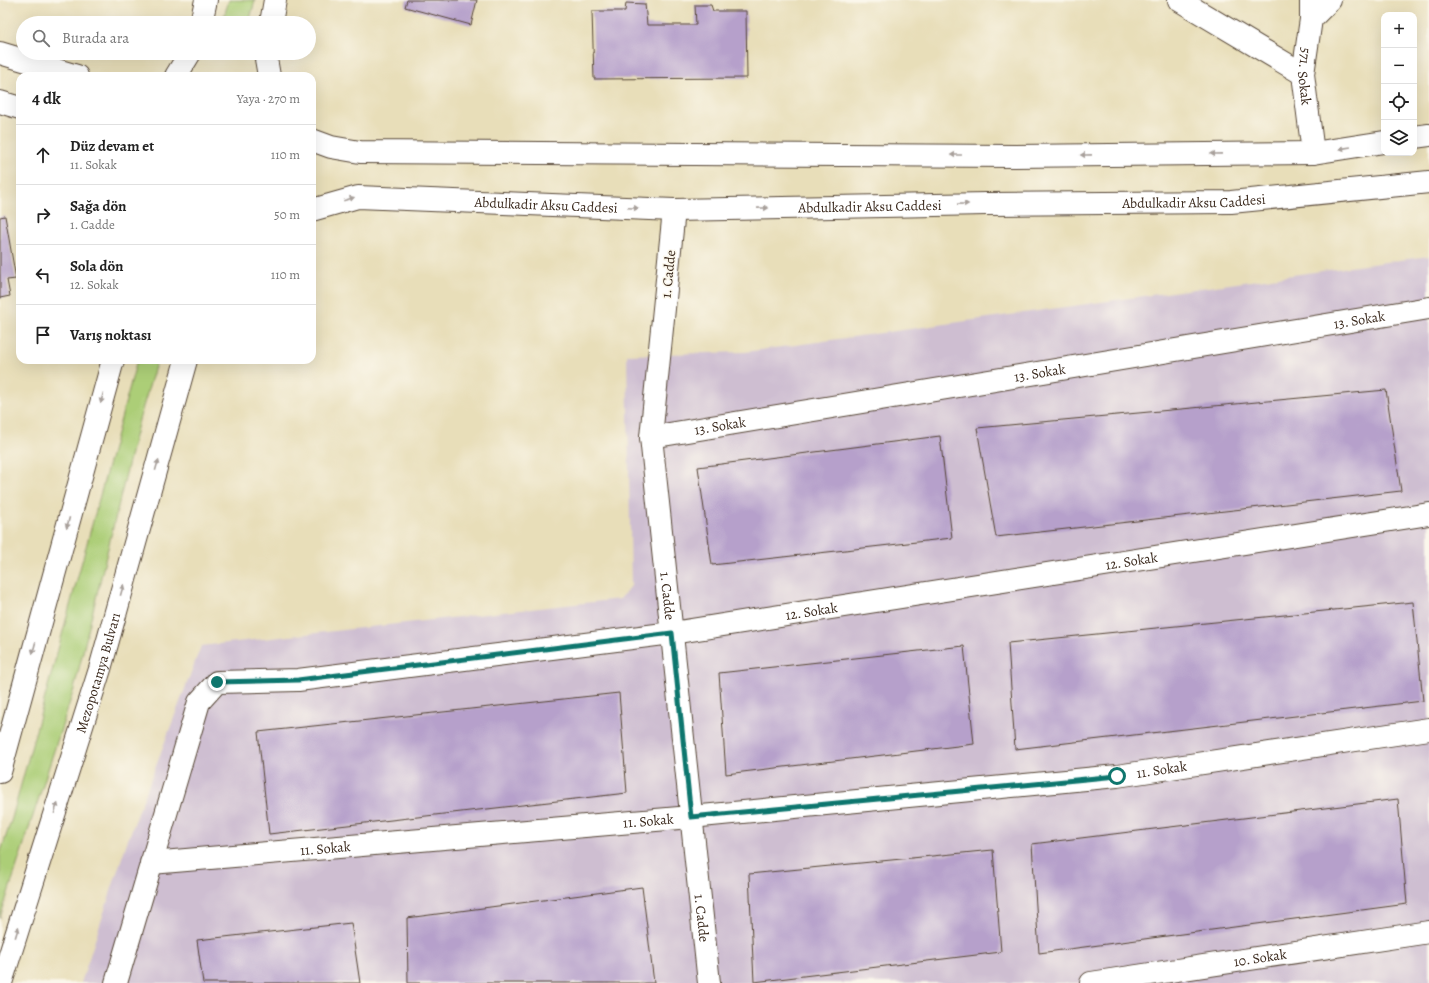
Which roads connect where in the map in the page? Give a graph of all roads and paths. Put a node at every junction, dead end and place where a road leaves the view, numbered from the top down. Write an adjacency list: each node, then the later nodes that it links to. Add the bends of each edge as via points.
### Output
1 (206, 0): 6 (main road)
2 (275, 0): 7 (main road)
3 (1179, 0): 16 (main road)
4 (1330, 0): 5 (main road)
5 (1311, 10): 16 (main road, 571. Sokak)
6 (203, 16)
7 (272, 16)
8 (0, 53): 9 (main road)
9 (16, 58)
10 (23, 60): 13 (main road)
11 (186, 60): 14 (main road)
12 (266, 60): 15 (main road)
13 (64, 72)
14 (178, 72)
15 (268, 72)
16 (1304, 74): 23 (main road, 571. Sokak)
17 (0, 102): 18 (main road)
18 (16, 107)
19 (1429, 135): 20 (main road)
20 (1417, 137)
21 (316, 142): 23 (main road, one-way to 21, via 1015,156 360,152 330,147)
22 (1381, 142): 23 (main road, one-way to 23)
23 (1313, 152)
24 (1429, 182): 25 (main road, Abdulkadir Aksu Caddesi)
25 (1396, 185): 26 (main road); 28 (main road, Abdulkadir Aksu Caddesi, one-way to 25, via 1231,202)
26 (1429, 194)
27 (316, 209): 28 (main road, Abdulkadir Aksu Caddesi, one-way to 28, via 358,197)
28 (674, 210): 32 (main road, 1. Cadde)
29 (1429, 308): 32 (main road, 13. Sokak)
30 (112, 364): 36 (main road, one-way to 36)
31 (185, 364): 40 (main road, Mezopotamya Bulvarı, one-way to 31, via 100,669)
32 (651, 437): 34 (main road, 1. Cadde)
33 (1429, 514): 34 (main road, 12. Sokak)
34 (672, 633): 37 (main road, 1. Cadde); 38 (main road, 12. Sokak, via 298,680 217,682 199,702)
35 (1429, 729): 37 (main road, 11. Sokak, via 1117,776)
36 (0, 772)
37 (691, 817): 38 (main road, 11. Sokak); 42 (main road, 1. Cadde)
38 (151, 863): 41 (main road)
39 (1429, 932): 43 (main road, 10. Sokak)
40 (1, 983)
41 (116, 983)
42 (709, 983)
43 (1090, 983)

